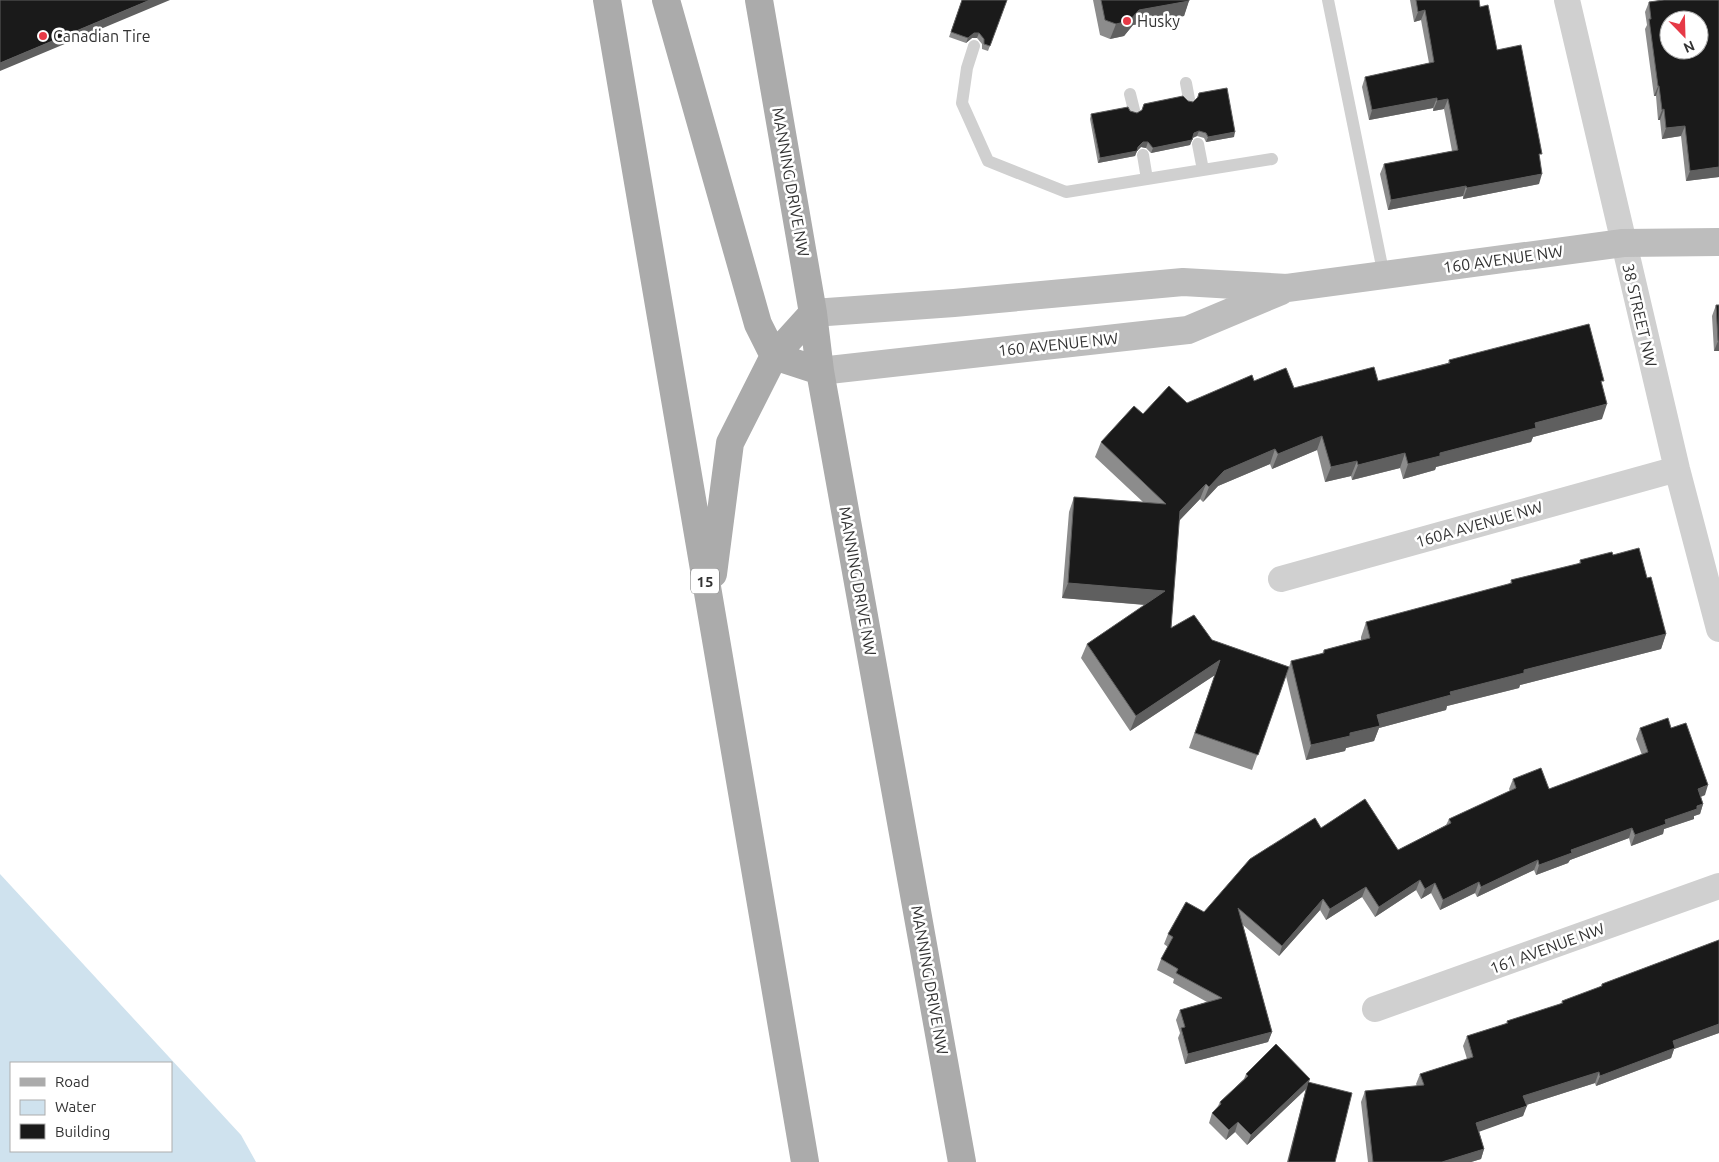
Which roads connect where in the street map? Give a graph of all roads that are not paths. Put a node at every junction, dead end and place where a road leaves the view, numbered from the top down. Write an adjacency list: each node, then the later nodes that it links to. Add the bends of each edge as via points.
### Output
1 (607, 0): 25 (main road, 15)
2 (666, 0): 21 (main road, via 758,324)
3 (759, 0): 20 (main road, MANNING DRIVE NW)
4 (1328, 0): 18 (lane)
5 (1567, 0): 16 (street, 38 STREET NW)
6 (974, 46): 15 (lane, via 966,68 962,103 988,161 1066,192)
7 (1186, 83): 9 (lane)
8 (1130, 94): 10 (lane)
9 (1189, 99)
10 (1134, 110)
11 (1198, 144): 14 (lane)
12 (1142, 155): 15 (lane)
13 (1272, 159): 14 (lane)
14 (1203, 170): 15 (lane)
15 (1147, 178)
16 (1623, 242): 17 (street, 160 AVENUE NW); 18 (street, 160 AVENUE NW); 23 (street, 38 STREET NW)
17 (1719, 242)
18 (1384, 276): 19 (street, 160 AVENUE NW)
19 (1287, 288): 20 (street, 160 AVENUE NW, via 1183,282); 22 (street, 160 AVENUE NW, via 1188,330)
20 (813, 313): 21 (main road); 22 (main road, MANNING DRIVE NW)
21 (774, 356): 22 (main road); 25 (main road, via 730,443)
22 (820, 371): 30 (main road, MANNING DRIVE NW)
23 (1677, 469): 24 (street, 160A AVENUE NW); 26 (street, 38 STREET NW)
24 (1282, 580)
25 (709, 600): 29 (main road, 15)
26 (1719, 629)
27 (1719, 886): 28 (street, 161 AVENUE NW)
28 (1375, 1009)
29 (805, 1162)
30 (962, 1162)

